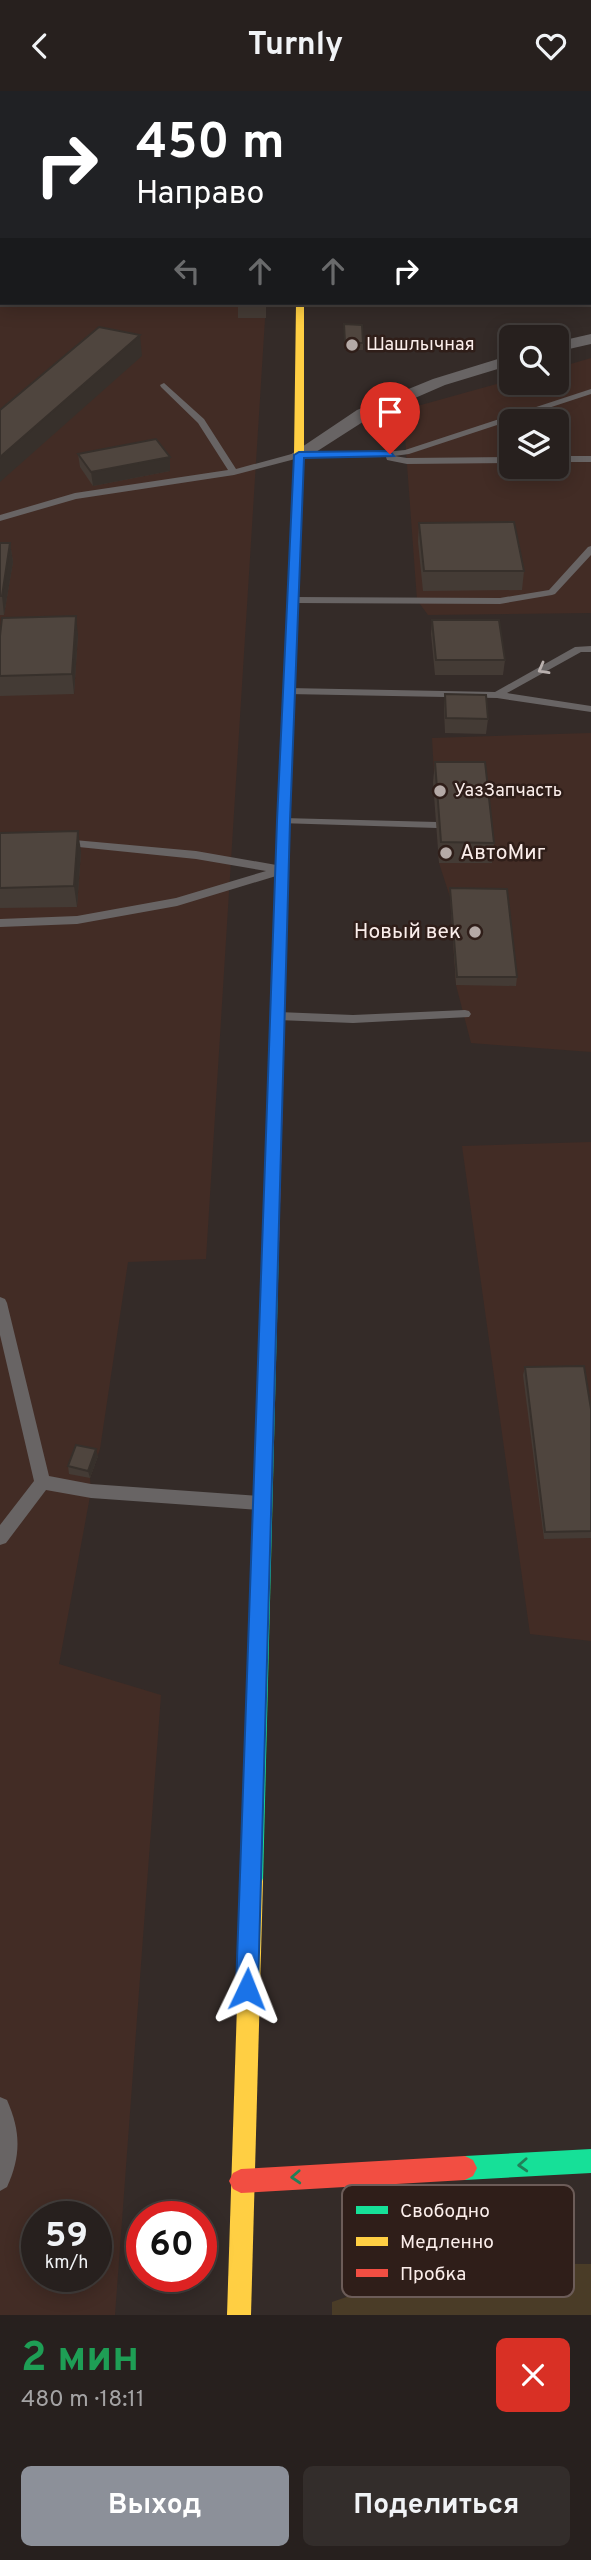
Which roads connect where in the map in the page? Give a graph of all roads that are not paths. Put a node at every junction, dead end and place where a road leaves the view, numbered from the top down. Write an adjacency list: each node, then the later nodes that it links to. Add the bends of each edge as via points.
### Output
1 (300, 305): 7 (main road)
2 (591, 339): 3 (street)
3 (569, 344)
4 (499, 364): 7 (street, via 439,382 363,414)
5 (164, 385): 12 (lane, via 201,421)
6 (591, 391): 8 (lane, via 406,452)
7 (299, 455): 8 (lane); 12 (lane); 15 (main road)
8 (374, 456): 11 (lane, via 407,461)
9 (569, 459): 10 (lane)
10 (591, 459)
11 (499, 460)
12 (234, 472): 13 (lane, via 75,496)
13 (0, 518)
14 (591, 549): 15 (lane, via 552,592 500,601)
15 (294, 600): 17 (main road)
16 (591, 649): 18 (lane, one-way to 18, via 579,649)
17 (288, 691): 18 (lane); 20 (main road)
18 (497, 695): 19 (lane)
19 (591, 709)
20 (283, 821): 21 (lane); 23 (main road)
21 (437, 825)
22 (53, 842): 23 (lane, via 196,855)
23 (282, 870): 24 (lane, via 177,902 77,919); 26 (main road)
24 (0, 923)
25 (465, 1014): 26 (lane, via 353,1019)
26 (278, 1016): 29 (main road)
27 (0, 1303): 28 (lane)
28 (42, 1482): 29 (lane, via 91,1491); 30 (lane)
29 (262, 1504): 34 (main road)
30 (0, 1538)
31 (0, 2107): 33 (lane, via 9,2147)
32 (591, 2161): 34 (main road, one-way to 34)
33 (0, 2180)
34 (241, 2181): 35 (main road)
35 (239, 2315)

